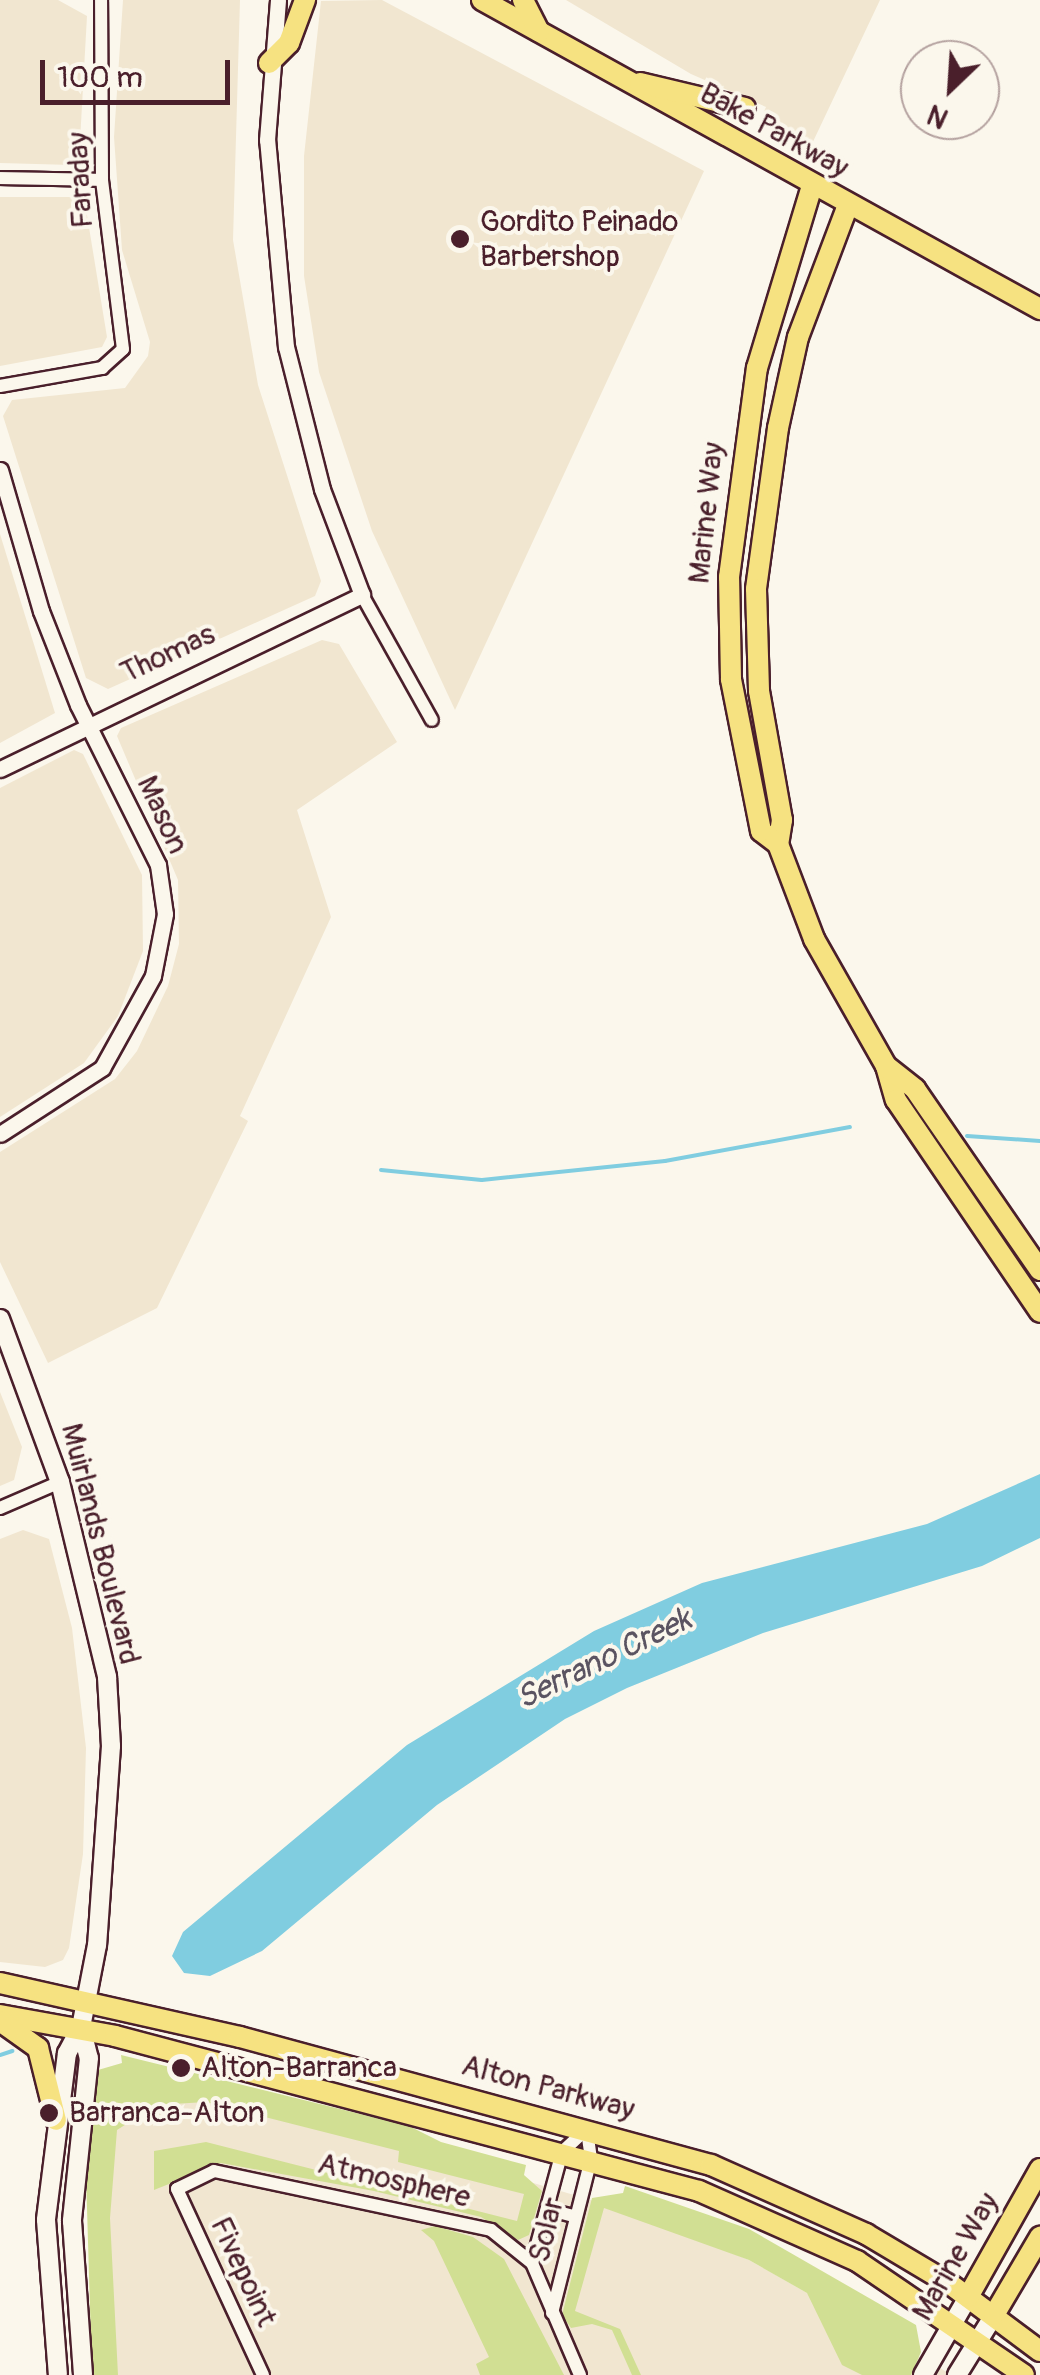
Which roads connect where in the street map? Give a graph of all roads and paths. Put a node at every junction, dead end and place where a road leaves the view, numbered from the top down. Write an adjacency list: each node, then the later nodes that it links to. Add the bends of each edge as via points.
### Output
1 (100, 0): 11 (street, Faraday)
2 (278, 0): 7 (street)
3 (305, 0): 7 (main road, via 288,43)
4 (482, 0): 6 (main road, Bake Parkway)
5 (523, 0): 6 (main road)
6 (539, 31): 8 (main road, Bake Parkway)
7 (269, 62): 17 (street, via 272,232 286,347 322,489)
8 (618, 78): 9 (main road); 12 (main road, Bake Parkway)
9 (745, 108)
10 (0, 178): 11 (street)
11 (102, 180): 15 (street, Faraday, via 120,357 102,368)
12 (812, 186): 13 (main road, Bake Parkway); 21 (main road, Marine Way, via 757,368 729,577 731,679 761,831)
13 (848, 205): 14 (main road, Bake Parkway); 21 (main road, Marine Way, via 816,285 778,428 756,589 759,691 782,820)
14 (1040, 308)
15 (0, 386)
16 (0, 470): 19 (street, Mason, via 41,611)
17 (362, 595): 18 (street); 19 (street, Thomas)
18 (432, 720)
19 (87, 722): 20 (street, Thomas); 23 (street, Mason, via 161,875 159,958 137,1015 102,1068)
20 (0, 768)
21 (778, 844): 22 (main road, Marine Way, via 814,940)
22 (886, 1066): 24 (main road, Marine Way, via 915,1089); 25 (main road, Marine Way, via 896,1100)
23 (0, 1134)
24 (1040, 1270)
25 (1040, 1312)
26 (0, 1320): 27 (main road, Muirlands Boulevard)
27 (60, 1482): 28 (street); 30 (main road, Muirlands Boulevard, via 89,1585 110,1729 105,1867)
28 (0, 1508)
29 (0, 1983): 30 (main road, Alton Parkway)
30 (86, 1999): 32 (main road, Muirlands Boulevard); 34 (main road, Alton Parkway)
31 (0, 2018): 32 (main road, Alton Parkway); 33 (main road, via 38,2048)
32 (81, 2027): 33 (main road, via 67,2053); 35 (main road, Alton Parkway); 50 (main road, via 88,2058 72,2222)
33 (56, 2120): 49 (main road, via 46,2220)
34 (587, 2130): 35 (street); 36 (street); 43 (main road, Alton Parkway, via 684,2156 789,2196)
35 (562, 2152): 36 (main road, Alton Parkway); 39 (street, Solar)
36 (590, 2159): 40 (street, Solar); 46 (main road, Alton Parkway, via 797,2231)
37 (1040, 2169): 43 (main road, Marine Way)
38 (177, 2190): 42 (street, Atmosphere, via 214,2171 305,2187 491,2230); 51 (street, Fivepoint)
39 (547, 2209): 40 (street); 42 (street, Solar)
40 (576, 2217): 44 (street, Solar)
41 (1040, 2237): 45 (main road, Marine Way)
42 (532, 2263): 44 (street, Atmosphere)
43 (968, 2296): 45 (main road, Alton Parkway); 46 (main road, Marine Way)
44 (552, 2313): 52 (street, Atmosphere)
45 (994, 2315): 47 (main road, Marine Way); 48 (main road, Alton Parkway)
46 (955, 2322): 47 (main road, Alton Parkway); 53 (main road, Marine Way)
47 (979, 2339): 54 (main road, Marine Way); 55 (main road, Alton Parkway)
48 (1040, 2352)
49 (58, 2375)
50 (83, 2375)
51 (262, 2375)
52 (580, 2375)
53 (924, 2375)
54 (958, 2375)
55 (1024, 2375)

